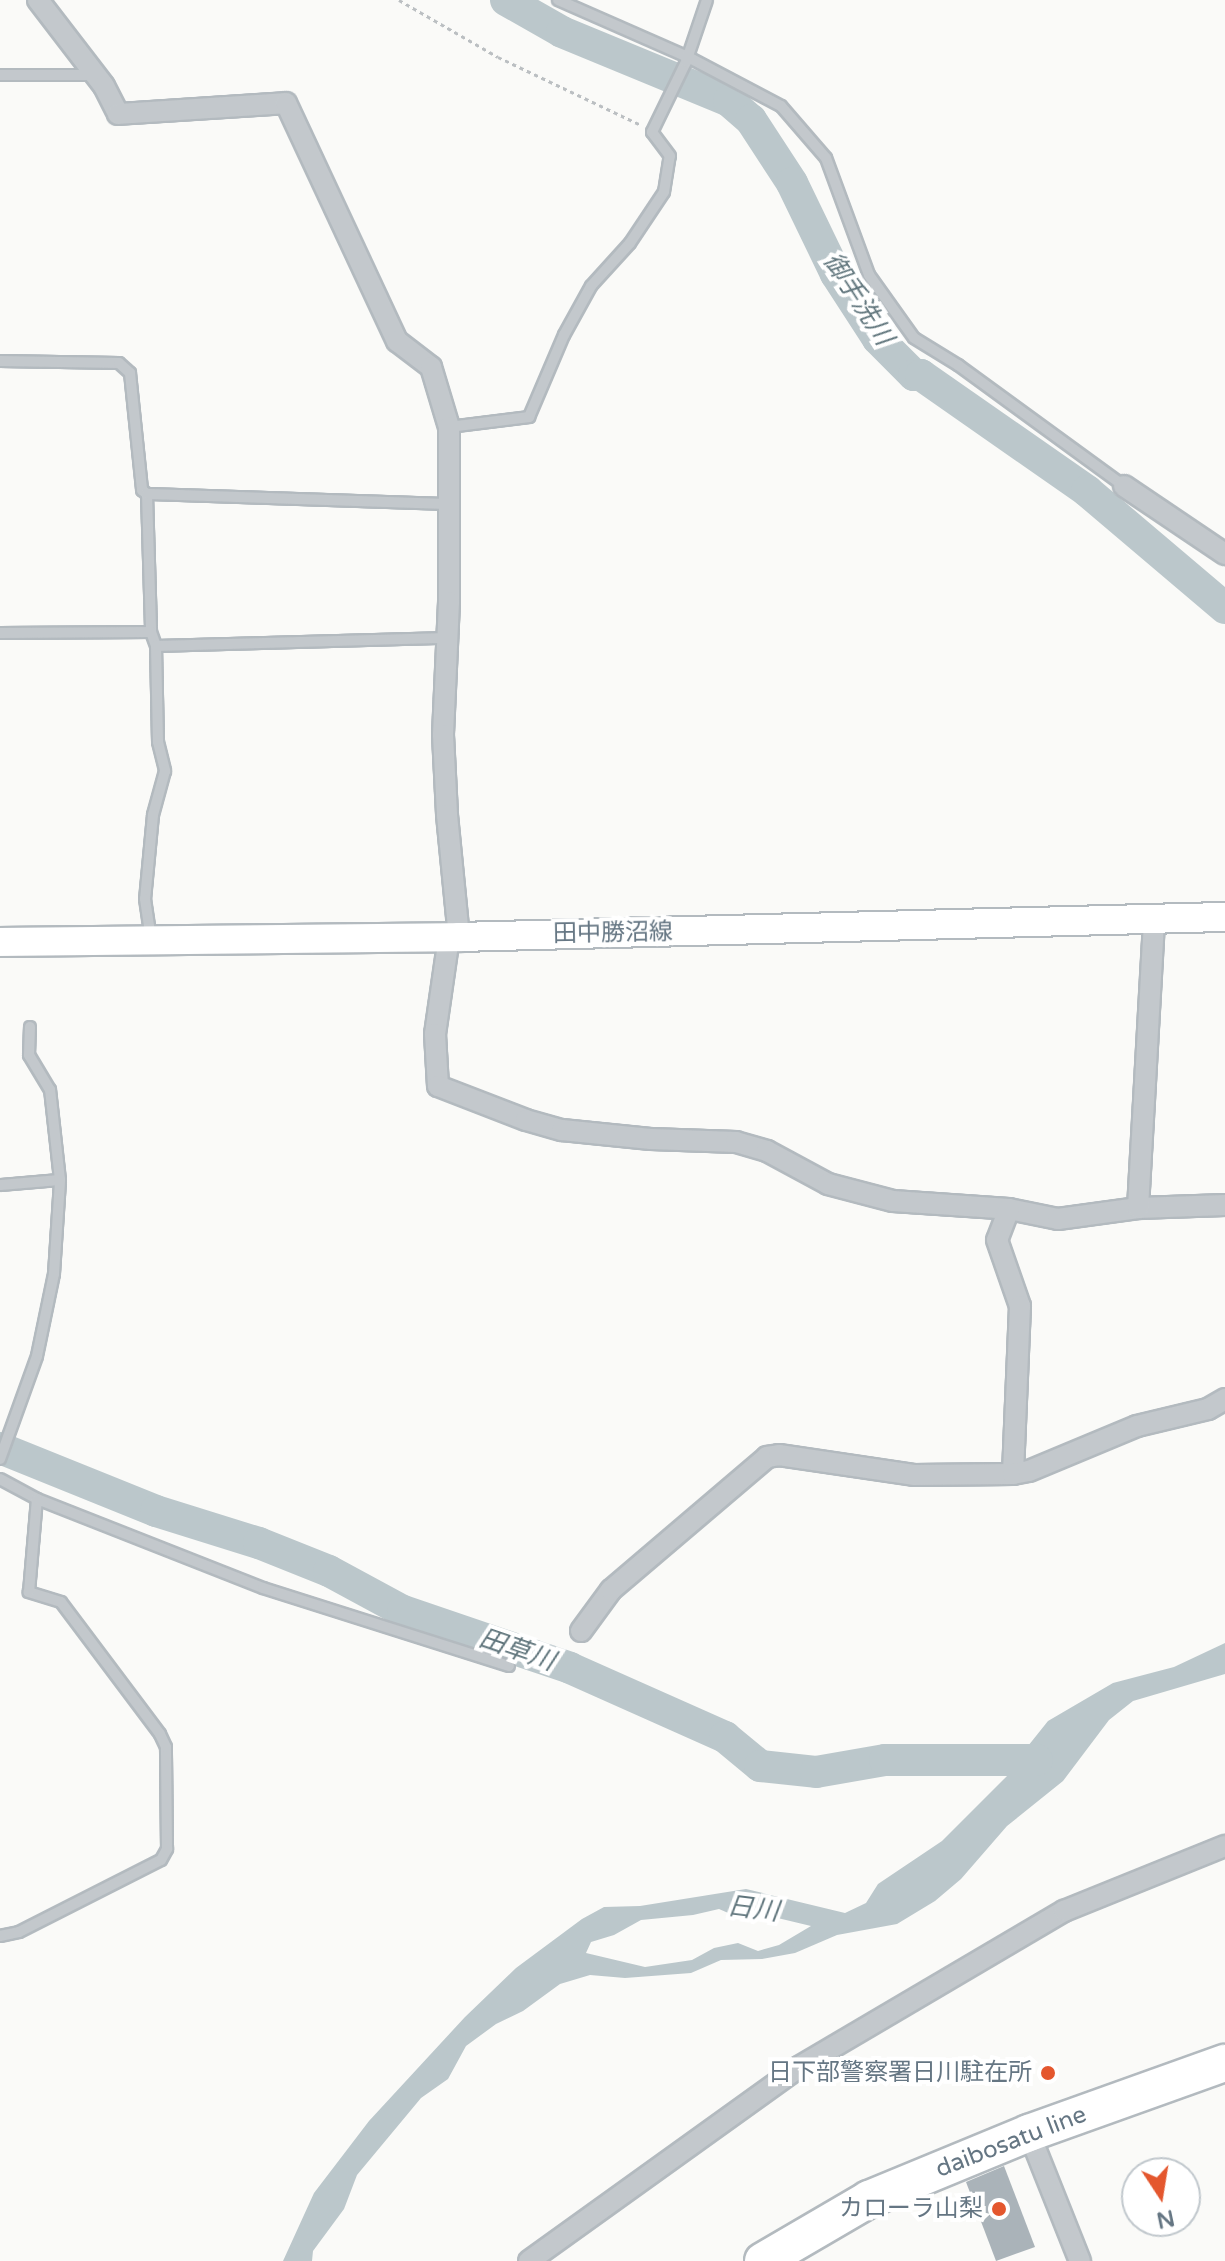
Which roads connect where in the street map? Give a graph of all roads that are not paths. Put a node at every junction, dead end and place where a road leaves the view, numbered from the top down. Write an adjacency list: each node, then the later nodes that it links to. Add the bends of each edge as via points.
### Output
1 (38, 0): 6 (street)
2 (558, 0): 4 (lane)
3 (707, 0): 4 (lane)
4 (687, 59): 8 (lane, via 654,127 670,156 664,192 630,243 591,286 529,417); 9 (lane, via 781,106 826,158 869,275 914,338)
5 (0, 75): 6 (lane)
6 (95, 75): 8 (street, via 118,114 286,103 397,341 431,367)
7 (0, 361): 10 (lane, via 119,363 130,373 142,490)
8 (449, 427): 11 (street)
9 (1124, 486): 12 (street)
10 (147, 494): 11 (lane); 13 (lane)
11 (450, 504): 15 (street)
12 (1225, 554)
13 (151, 632): 14 (lane); 16 (lane)
14 (0, 633)
15 (447, 638): 16 (lane); 19 (street, via 443,735)
16 (156, 646): 20 (lane, via 158,742 165,771 153,815 145,899)
17 (1225, 917): 18 (main road, 田中勝沼線)
18 (1154, 919): 19 (main road, 田中勝沼線); 26 (street)
19 (454, 937): 20 (main road, 田中勝沼線); 27 (street, via 435,1034 438,1086 562,1130 736,1142 767,1151 828,1184 893,1201)
20 (151, 941): 21 (main road, 田中勝沼線)
21 (0, 942)
22 (30, 1027): 23 (lane, via 29,1055 50,1090)
23 (60, 1180): 24 (lane); 29 (lane, via 54,1274 37,1356)
24 (0, 1185)
25 (1225, 1205): 26 (street)
26 (1138, 1208): 27 (street, via 1058,1219)
27 (1009, 1209): 30 (street, via 997,1240 1020,1306)
28 (1219, 1405): 30 (street, via 1137,1426)
29 (0, 1459)
30 (1013, 1474): 33 (street, via 914,1475 767,1457 611,1590)
31 (0, 1479): 32 (lane)
32 (37, 1499): 34 (lane, via 263,1588); 36 (lane, via 29,1592 61,1602 160,1734 166,1747 167,1849 161,1860 19,1932)
33 (581, 1631)
34 (509, 1666)
35 (1225, 1846): 40 (street, via 1064,1911 799,2067)
36 (0, 1936)
37 (1225, 2063): 38 (highway, daibosatu line)
38 (1029, 2133): 39 (highway, daibosatu line, via 869,2199); 41 (street)
39 (775, 2257)
40 (529, 2261)
41 (1080, 2261)

